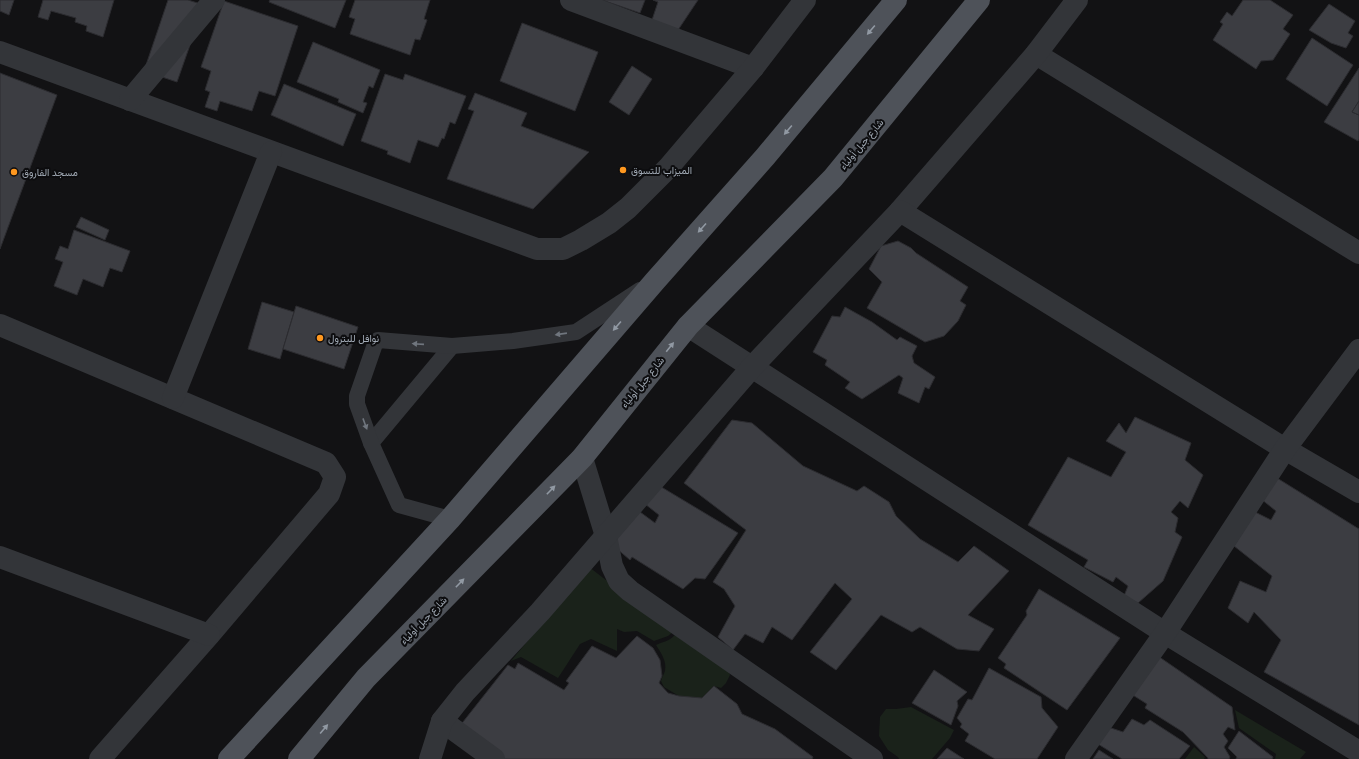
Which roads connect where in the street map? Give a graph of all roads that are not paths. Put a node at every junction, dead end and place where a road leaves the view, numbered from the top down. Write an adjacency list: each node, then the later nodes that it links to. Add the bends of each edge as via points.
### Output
1 (214, 0): 10 (street)
2 (571, 0): 9 (street)
3 (805, 0): 9 (street)
4 (896, 0): 14 (main road, one-way to 14, via 765,158)
5 (979, 0): 15 (main road, شارع جبل أولياء, via 833,178)
6 (1078, 0): 8 (street)
7 (0, 52): 10 (street)
8 (1036, 54): 12 (street); 13 (street)
9 (752, 68): 11 (street, via 668,168 628,208 609,223 563,249 536,250)
10 (130, 100): 11 (street)
11 (271, 152): 20 (street)
12 (900, 211): 19 (street); 22 (street)
13 (1359, 253)
14 (655, 281): 17 (lane, one-way to 17, via 576,332); 25 (main road, one-way to 25)
15 (688, 326): 19 (street); 23 (main road, شارع جبل أولياء, one-way to 15)
16 (5, 333): 20 (street)
17 (452, 346): 21 (lane); 21 (lane, one-way to 21, via 378,340 374,344 357,396 357,404)
18 (1359, 350): 22 (street)
19 (752, 366): 26 (street); 28 (street)
20 (173, 398): 29 (street, via 326,463 335,477 329,494)
21 (371, 443): 25 (lane, via 399,505)
22 (1285, 449): 24 (street); 28 (street)
23 (582, 458): 26 (street); 34 (main road, شارع جبل أولياء, one-way to 23, via 366,678)
24 (1359, 492)
25 (450, 519): 33 (main road)
26 (606, 536): 30 (street, via 465,692); 37 (street, via 612,566 619,581 630,591)
27 (0, 557): 29 (street)
28 (1165, 633): 31 (street); 38 (street)
29 (209, 635): 32 (street)
30 (442, 721): 35 (street); 36 (street)
31 (1359, 752)
32 (100, 759)
33 (229, 759)
34 (299, 759)
35 (430, 759)
36 (494, 759)
37 (872, 759)
38 (1076, 759)

